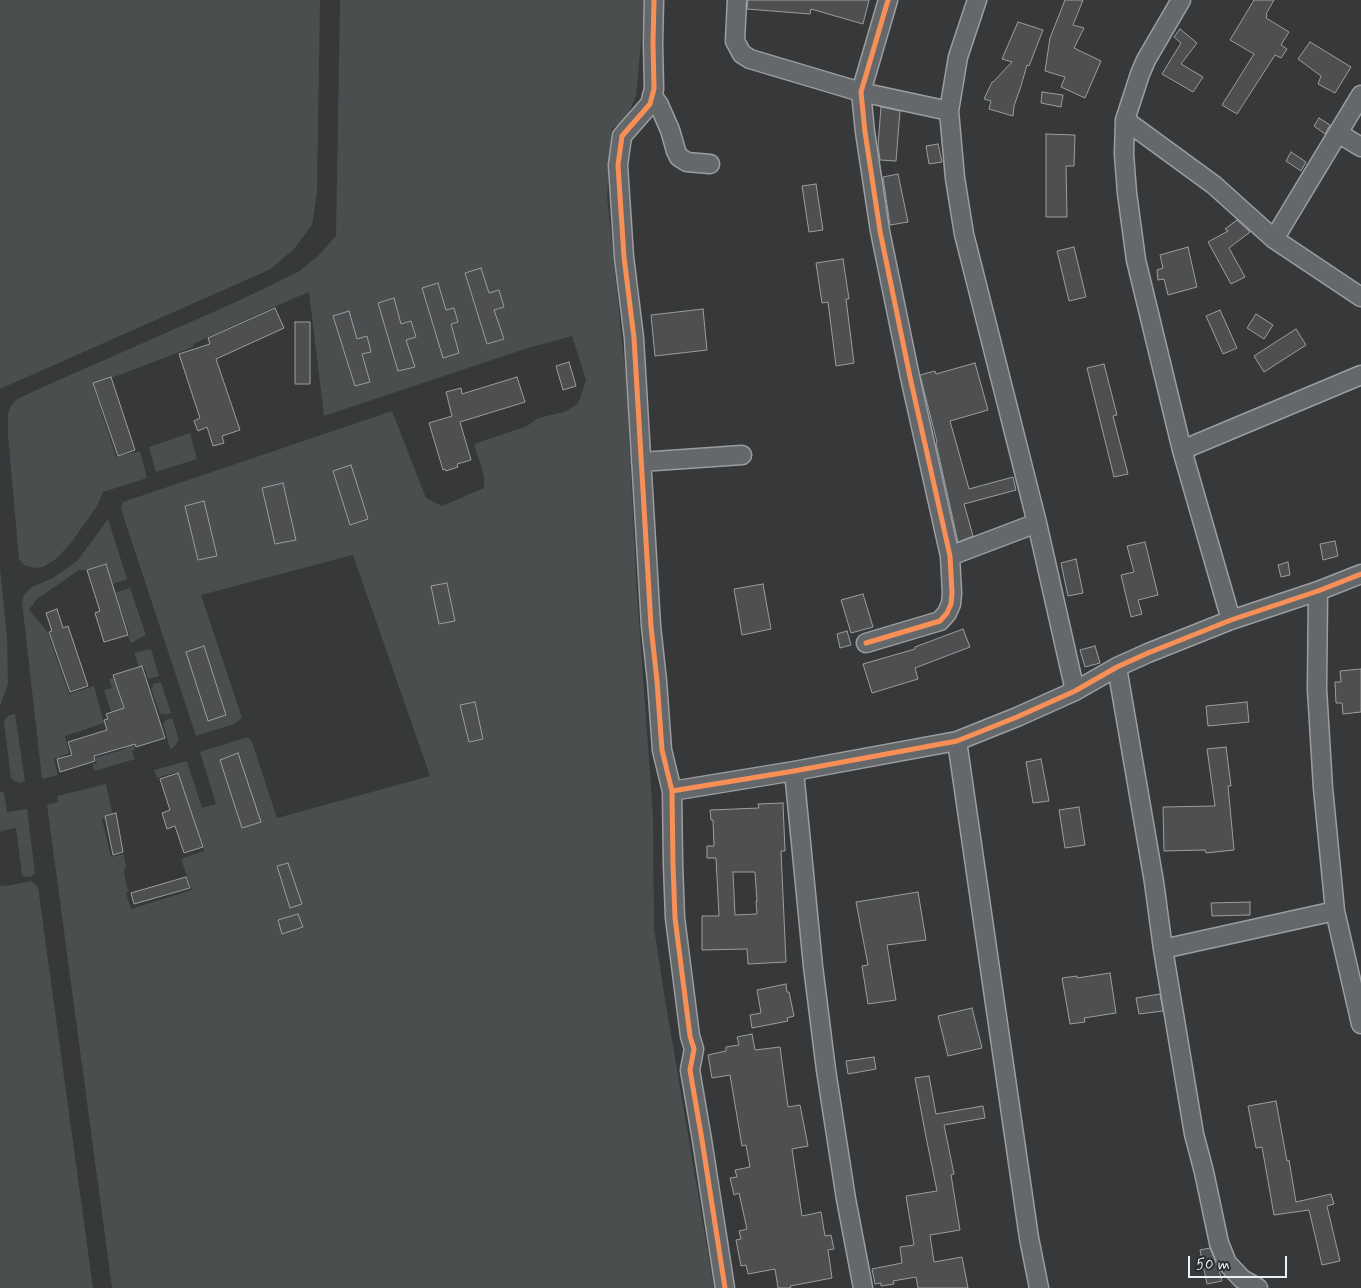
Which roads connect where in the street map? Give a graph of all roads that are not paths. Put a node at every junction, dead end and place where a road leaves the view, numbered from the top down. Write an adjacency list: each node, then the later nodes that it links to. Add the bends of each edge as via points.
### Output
1 (654, 0): 7 (street)
2 (737, 0): 6 (street, via 735,41 742,54)
3 (888, 0): 6 (street)
4 (977, 0): 9 (street, via 958,57)
5 (1177, 1): 10 (street, via 1146,60)
6 (861, 92): 9 (street); 21 (street, via 880,231)
7 (652, 95): 13 (street, via 670,130 679,157 687,162); 19 (street, via 650,104 622,136 618,165)
8 (1361, 95): 11 (street)
9 (949, 111): 20 (street, via 964,234)
10 (1125, 120): 14 (street, via 1214,185); 17 (street, via 1127,193 1136,260)
11 (1338, 134): 12 (street); 14 (street)
12 (1361, 147)
13 (710, 164)
14 (1274, 239): 15 (street)
15 (1361, 297)
16 (1361, 375): 17 (street)
17 (1182, 450): 24 (street)
18 (742, 455): 19 (street)
19 (642, 462): 30 (street, via 662,750)
20 (1037, 523): 21 (street); 27 (street)
21 (950, 556): 25 (street, via 951,604 940,621)
22 (1361, 574): 23 (street)
23 (1318, 591): 24 (street); 31 (street, via 1317,689)
24 (1231, 620): 26 (street)
25 (866, 644)
26 (1117, 667): 27 (street); 32 (street)
27 (1075, 691): 28 (street)
28 (957, 741): 29 (street); 36 (street)
29 (794, 772): 30 (street); 35 (street, via 826,1070)
30 (672, 791): 34 (street, via 675,918 694,1049 690,1070)
31 (1335, 911): 32 (street); 33 (street)
32 (1163, 948): 37 (street, via 1194,1134 1219,1243 1227,1263)
33 (1361, 1024)
34 (725, 1288)
35 (863, 1288)
36 (1039, 1288)
37 (1258, 1288)

